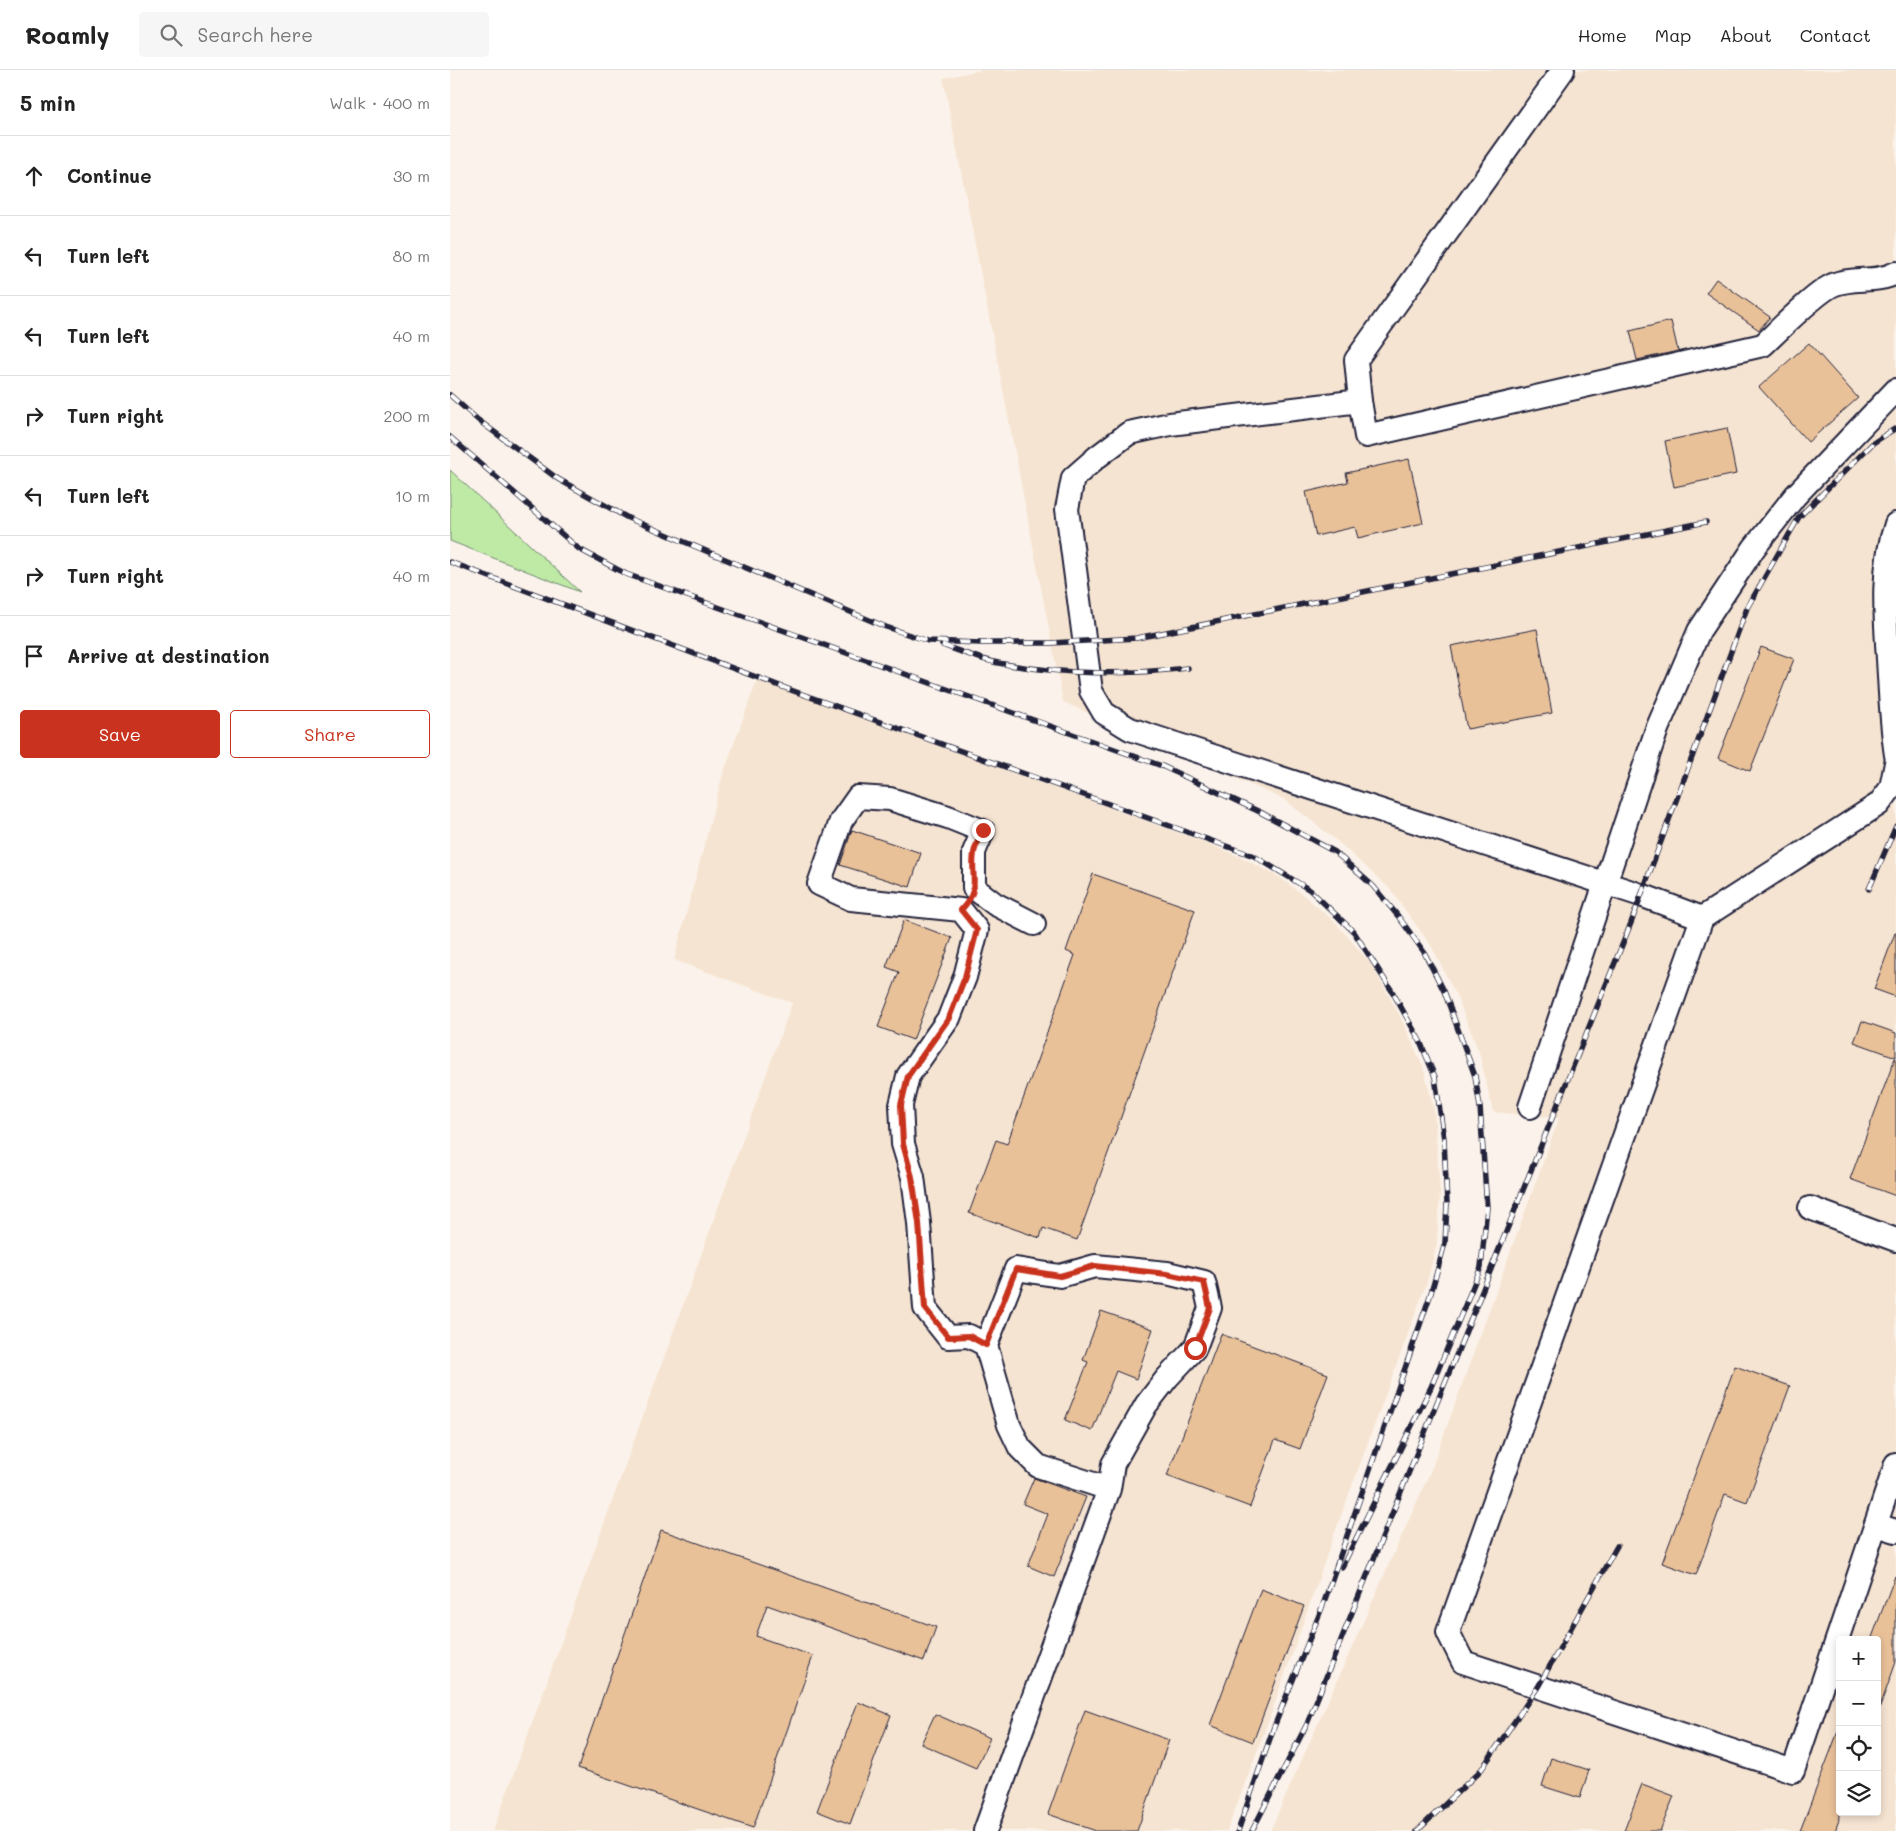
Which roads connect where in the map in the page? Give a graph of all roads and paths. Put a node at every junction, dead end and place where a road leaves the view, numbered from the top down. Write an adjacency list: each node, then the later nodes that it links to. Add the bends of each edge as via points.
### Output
1 (1564, 70): 4 (lane, via 1356,360)
2 (1892, 280): 4 (lane, via 1855,280 1833,285 1763,345 1366,436)
3 (1896, 390): 8 (lane, via 1795,496 1754,548 1699,632 1657,729)
4 (1360, 401): 8 (lane, via 1170,424 1129,433 1073,478 1067,509 1091,691 1104,713 1130,730)
5 (1896, 524): 6 (lane, via 1890,541 1885,600 1891,725)
6 (1896, 755)
7 (1896, 763): 11 (lane, via 1891,788 1879,804)
8 (1605, 883): 11 (lane); 13 (lane)
9 (974, 888): 10 (lane, via 970,900); 10 (lane, via 974,852 983,830 890,798 858,797 841,821 819,884 852,898); 12 (lane, via 995,904)
10 (961, 910): 16 (lane, via 977,930 965,977 949,1018 908,1076 901,1105 903,1144 919,1223 925,1308 948,1337 969,1336)
11 (1702, 918): 19 (lane, via 1448,1632 1463,1662 1793,1772)
12 (1034, 924)
13 (1530, 1107)
14 (1810, 1208): 15 (lane)
15 (1896, 1240)
16 (986, 1345): 18 (lane, via 1009,1425 1020,1448 1038,1466); 18 (lane, via 1016,1269 1060,1276 1095,1266 1167,1274 1204,1282 1210,1308 1195,1348 1146,1405 1113,1464)
17 (1896, 1464): 19 (lane)
18 (1109, 1489): 20 (lane)
19 (1886, 1528)
20 (985, 1831)

